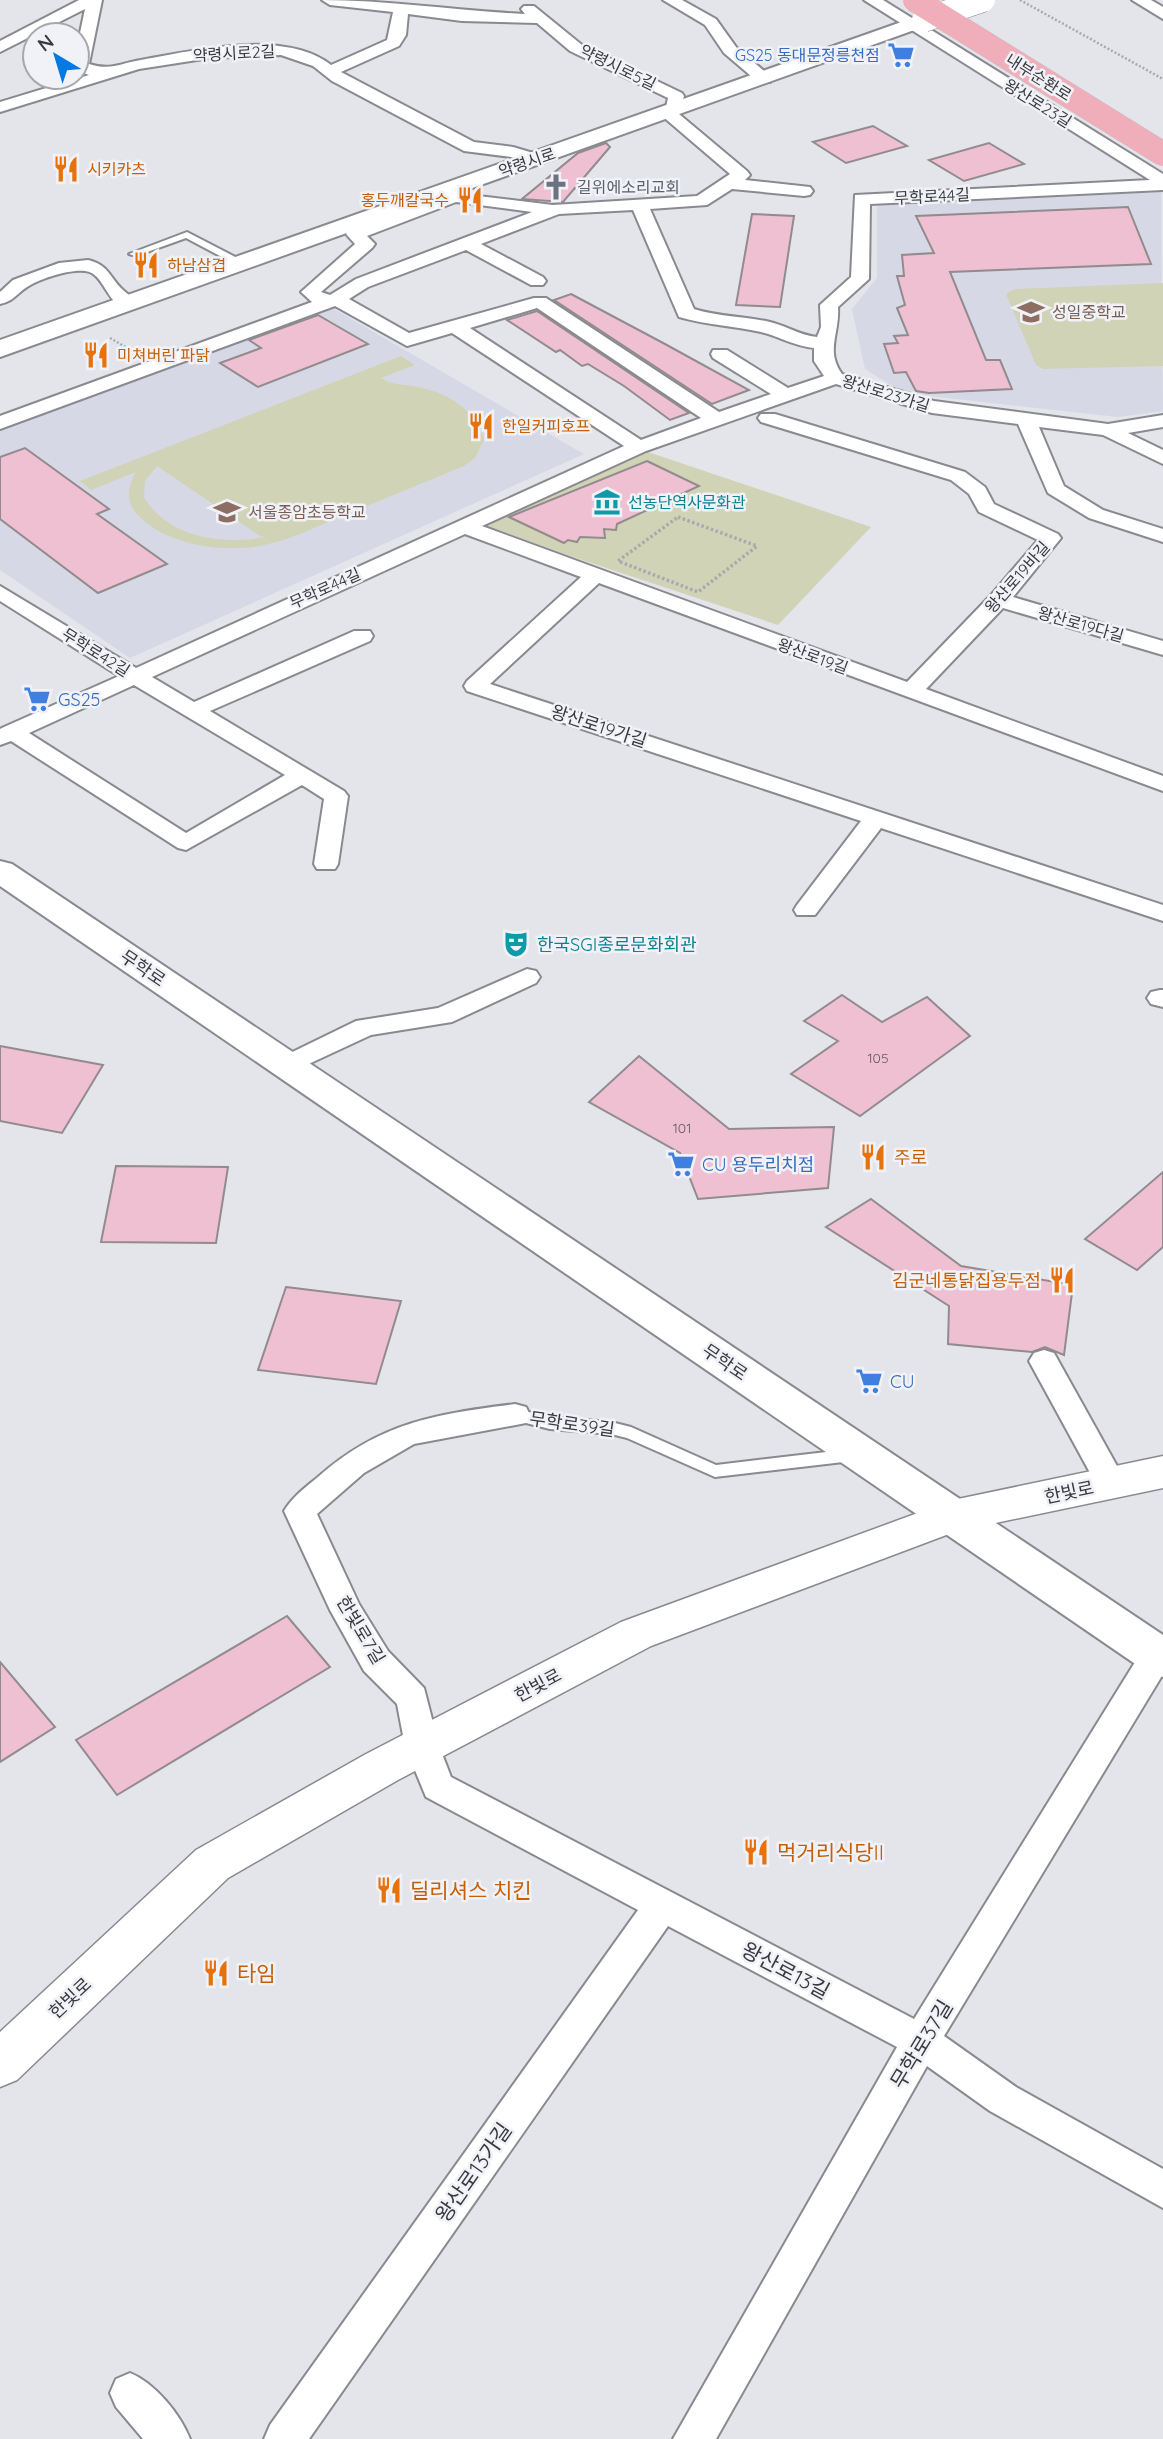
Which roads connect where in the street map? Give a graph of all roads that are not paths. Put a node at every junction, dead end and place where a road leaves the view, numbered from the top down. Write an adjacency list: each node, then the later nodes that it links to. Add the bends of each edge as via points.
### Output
1 (93, 0): 16 (street); 18 (street, via 82,67)
2 (330, 0): 9 (street)
3 (518, 0): 14 (street, 약령시로5길)
4 (671, 0): 19 (street, via 710,22 730,50)
5 (872, 0): 13 (street, 왕산로23길)
6 (957, 0): 15 (highway)
7 (983, 0): 13 (main road, 약령시로, bridge)
8 (1163, 0): 10 (street)
9 (352, 1): 11 (street)
10 (1143, 2): 12 (street)
11 (401, 9): 14 (street); 17 (street, via 393,43)
12 (1163, 14)
13 (917, 15): 19 (main road, 약령시로); 22 (highway, 내부순환로, bridge); 25 (street, 왕산로23길)
14 (543, 19): 21 (street, 약령시로5길, via 576,48 676,96)
15 (996, 23)
16 (0, 47)
17 (330, 72): 18 (street, 약령시로2길, via 300,54 282,50 171,58); 23 (street, 약령시로2길, via 470,147)
18 (104, 74): 20 (street, 약령시로2길)
19 (764, 79): 21 (main road, 약령시로)
20 (0, 107)
21 (671, 111): 23 (main road, 약령시로); 24 (street, via 741,175)
22 (1163, 154)
23 (534, 159): 27 (main road, 약령시로)
24 (728, 183): 26 (street); 28 (street, via 701,201)
25 (1163, 183): 38 (street, 무학로44길, via 861,199 860,279 829,305 830,327)
26 (803, 191)
27 (443, 195): 29 (street); 32 (main road, 약령시로); 35 (street, 약령시로, via 355,234 366,244 310,292)
28 (639, 204): 29 (street); 38 (street, via 686,313 767,327 795,340)
29 (556, 209): 30 (street)
30 (465, 242): 33 (street); 35 (street, via 362,283)
31 (133, 254): 32 (lane, via 187,235)
32 (240, 263): 36 (main road, 약령시로)
33 (537, 281)
34 (0, 299): 36 (street, via 12,294 19,284 65,267 88,265 101,271 115,293)
35 (331, 301): 37 (street, via 407,340); 47 (street)
36 (128, 302): 39 (main road, 약령시로)
37 (454, 326): 44 (street, via 540,302); 49 (street)
38 (824, 343): 41 (street, 왕산로23가길, via 823,361)
39 (0, 349)
40 (720, 354): 42 (street)
41 (835, 378): 42 (street, 무학로44길); 45 (street, 왕산로23가길, via 932,407)
42 (787, 396): 44 (street, 무학로44길)
43 (768, 418): 55 (street, 왕산로19바길, via 958,476 978,491 986,508 1051,538)
44 (717, 420): 49 (street, 무학로44길)
45 (1027, 421): 48 (street, 왕산로23가길); 52 (street, via 1055,489 1096,514)
46 (1163, 421): 48 (street, 왕산로23가길)
47 (0, 423)
48 (1108, 430): 50 (street, 왕산로23가길)
49 (639, 447): 51 (street, 무학로44길)
50 (1163, 458)
51 (463, 526): 53 (street, 왕산로19길); 58 (street, 무학로44길)
52 (1163, 536)
53 (595, 575): 59 (street, 왕산로19길); 64 (street, 왕산로19가길, via 475,686)
54 (0, 592): 58 (street, 무학로42길)
55 (999, 600): 57 (street, 왕산로19다길); 59 (street, 왕산로19바길)
56 (362, 636): 60 (street)
57 (1163, 648)
58 (133, 676): 60 (street, 무학로42길); 61 (street, 무학로44길)
59 (910, 692): 63 (street, 왕산로19길)
60 (192, 711): 62 (street, 무학로42길)
61 (6, 735): 62 (street, 무학로44길, via 186,843)
62 (301, 776): 65 (street, 무학로42길, via 336,796)
63 (1163, 784)
64 (877, 817): 67 (street); 68 (street, 왕산로19가길)
65 (326, 864)
66 (0, 871): 70 (main road, 무학로)
67 (806, 910)
68 (1163, 913)
69 (527, 977): 70 (street, via 443,1016 365,1027)
70 (287, 1065): 73 (main road, 무학로)
71 (1044, 1361): 75 (street)
72 (514, 1415): 73 (lane, 무학로39길, via 631,1433 715,1471); 76 (street, 무학로39길, via 439,1427 391,1441 341,1472)
73 (861, 1454): 77 (main road, 무학로)
74 (1163, 1472): 75 (street, 한빛로)
75 (1111, 1483): 77 (street, 한빛로)
76 (300, 1511): 79 (street, 한빛로7길, via 345,1609 376,1661 412,1698)
77 (953, 1516): 78 (main road, 무학로); 79 (street, 한빛로, via 636,1634)
78 (1160, 1657): 81 (street, 무학로37길)
79 (422, 1746): 80 (street, 왕산로13길, via 438,1787); 82 (street, 한빛로, via 212,1864)
80 (663, 1905): 81 (street, 왕산로13길); 86 (street, 왕산로13가길)
81 (921, 2041): 83 (street, 왕산로13길, via 1003,2099); 87 (street, 무학로37길)
82 (0, 2064)
83 (1163, 2190)
84 (130, 2393): 85 (street)
85 (170, 2439)
86 (284, 2439)
87 (694, 2439)

